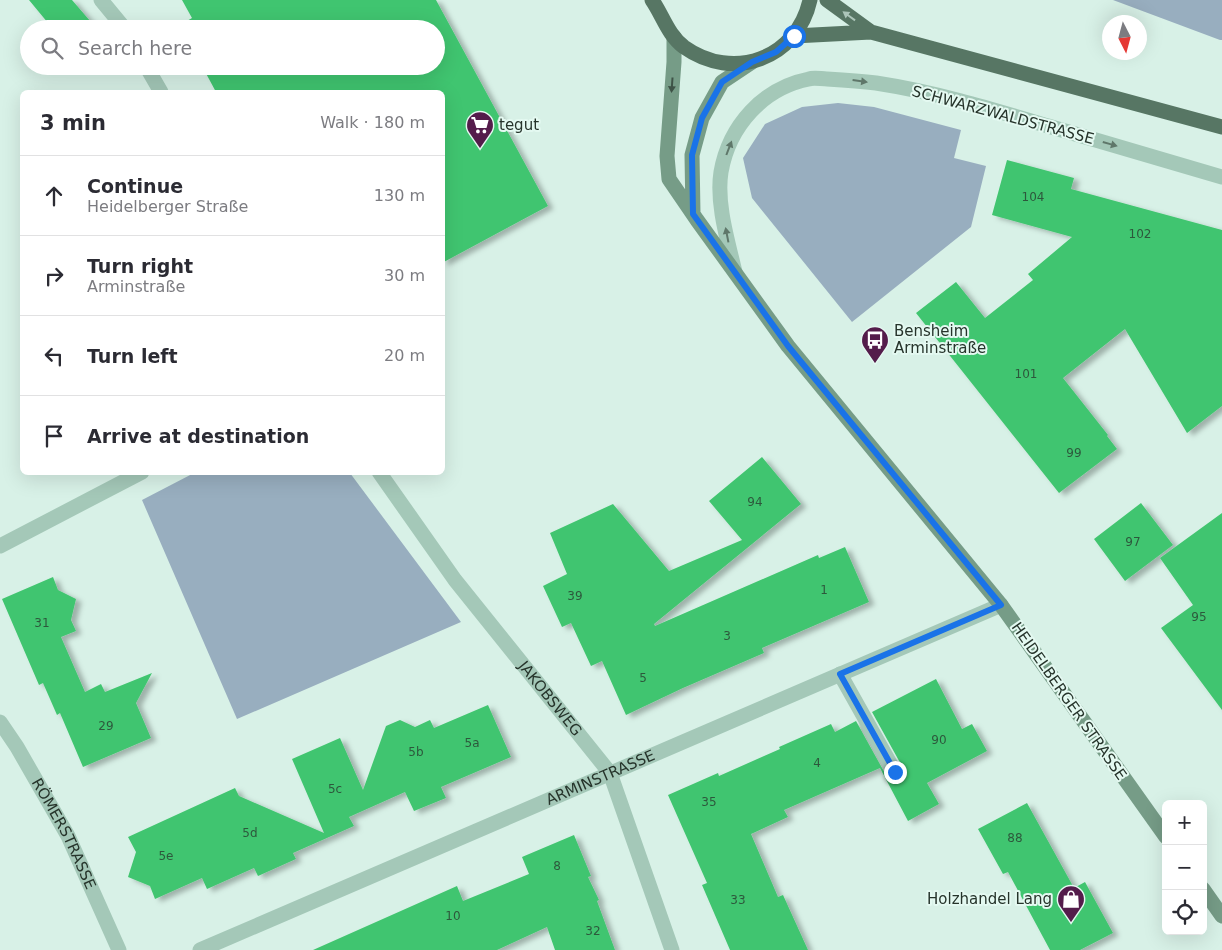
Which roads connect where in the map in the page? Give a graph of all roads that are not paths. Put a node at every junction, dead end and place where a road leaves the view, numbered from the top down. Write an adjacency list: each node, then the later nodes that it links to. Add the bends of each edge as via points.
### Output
1 (101, 0): 5 (street)
2 (810, 0): 7 (main road, via 807,14)
3 (827, 0): 6 (main road, one-way to 3)
4 (655, 2): 8 (main road)
5 (118, 20)
6 (871, 32): 7 (main road); 12 (main road)
7 (794, 36): 9 (main road, via 776,52)
8 (674, 37): 9 (main road, via 703,59 727,64); 14 (street, HEIDELBERGER STRASSE, one-way to 14, via 667,156 669,179)
9 (752, 62): 14 (street, via 722,82 702,118 692,155)
10 (151, 75): 11 (street)
11 (160, 90)
12 (1222, 127)
13 (1222, 176): 15 (street, SCHWARZWALDSTRASSE, one-way to 13, via 721,196 721,173 727,152 737,128 752,109 776,90 809,78 894,86 959,100)
14 (693, 214): 15 (street, HEIDELBERGER STRASSE)
15 (736, 274): 19 (street, HEIDELBERGER STRASSE, via 788,346)
16 (136, 475): 18 (street)
17 (381, 475): 23 (street, JAKOBSWEG, via 455,580)
18 (0, 546)
19 (1001, 605): 20 (street, ARMINSTRASSE); 24 (street, HEIDELBERGER STRASSE)
20 (840, 674): 22 (street); 23 (street, ARMINSTRASSE)
21 (0, 722): 27 (street, RÖMERSTRASSE, via 68,836)
22 (895, 772)
23 (610, 773): 28 (street, ARMINSTRASSE); 29 (street, JAKOBSWEG)
24 (1162, 831)
25 (1207, 895): 26 (street)
26 (1222, 916)
27 (120, 950)
28 (200, 950)
29 (672, 950)

